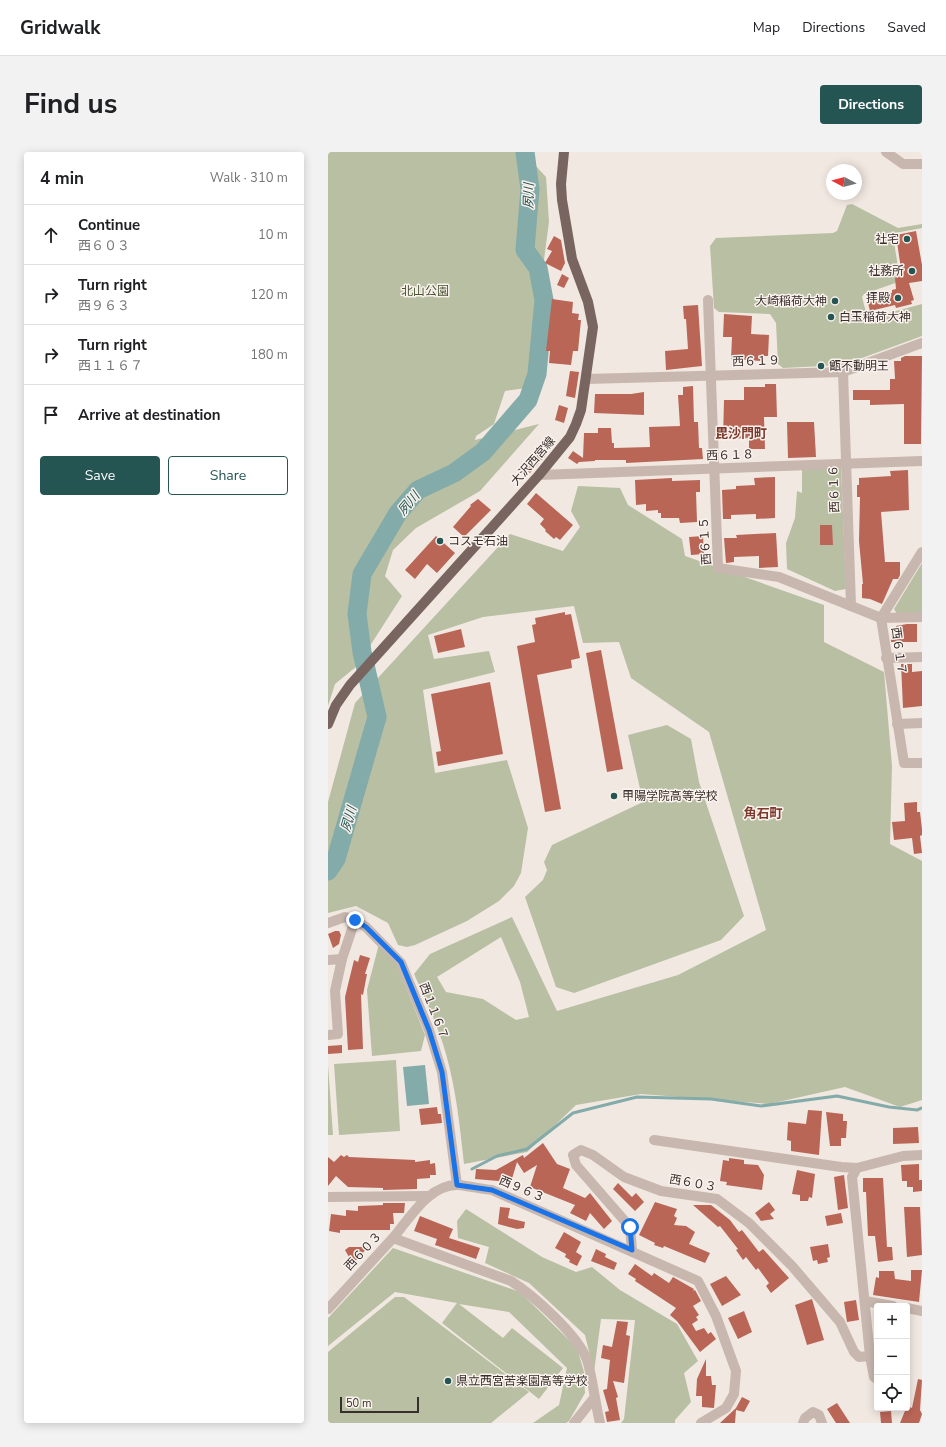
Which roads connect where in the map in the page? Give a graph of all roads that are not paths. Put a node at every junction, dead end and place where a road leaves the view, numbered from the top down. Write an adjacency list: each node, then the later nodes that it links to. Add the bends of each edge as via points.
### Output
1 (564, 152): 9 (main road, 大沢西宮線, via 561,184 563,207 572,259 588,302 593,327)
2 (886, 152): 3 (street)
3 (897, 156): 4 (street, via 903,164)
4 (922, 164)
5 (708, 300): 8 (street, 西６１５)
6 (922, 343): 7 (street, 西６１９)
7 (844, 372): 8 (street, 西６１９); 11 (street, 西６１６)
8 (711, 376): 9 (street, 西６１９); 12 (street, 西６１５)
9 (586, 379): 13 (main road, 大沢西宮線, via 581,410 570,437)
10 (922, 461): 11 (street, 西６１８)
11 (846, 463): 12 (street, 西６１８); 15 (street, 西６１６)
12 (714, 469): 13 (street, 西６１８); 15 (street, 西６１５, via 718,568 778,577)
13 (539, 475): 21 (main road, 大沢西宮線, via 350,685 336,705)
14 (922, 552): 17 (street, 西６１７)
15 (851, 606): 17 (street, 西６１５)
16 (922, 617): 17 (street, 西６１５)
17 (882, 618): 19 (street, 西６１７)
18 (922, 657): 19 (street)
19 (886, 658): 22 (street, 西６１７)
20 (922, 723): 22 (street)
21 (328, 724)
22 (897, 724): 23 (street, 西６１７, via 904,763)
23 (922, 763)
24 (355, 920): 25 (street, via 345,917); 27 (street); 32 (street, 西１１６７, via 366,927 401,962 429,1030 442,1072)
25 (328, 923)
26 (328, 960): 27 (street)
27 (342, 960): 28 (street, via 335,992 338,1034)
28 (328, 1035)
29 (654, 1140): 31 (street)
30 (922, 1155): 31 (street, via 903,1156)
31 (857, 1168): 37 (street, via 852,1177)
32 (457, 1185): 33 (street, 西９６３, via 436,1190); 36 (street, 西９６３, via 492,1190)
33 (428, 1196): 34 (street); 35 (street, 西９６３)
34 (328, 1197)
35 (393, 1238): 39 (street, 西６０３); 44 (street, 西６０３, via 511,1281 528,1292 579,1344 587,1360)
36 (632, 1250): 42 (street, 西６０３, via 630,1227 576,1165 573,1155 581,1150 593,1155 624,1177 661,1191 717,1199 748,1223 792,1266 840,1322 854,1352 859,1357); 47 (street, via 698,1281 716,1316 736,1371 734,1394 726,1408)
37 (865, 1301): 38 (street); 42 (street)
38 (876, 1303)
39 (328, 1309)
40 (910, 1309): 41 (street)
41 (922, 1311)
42 (870, 1356): 43 (street)
43 (874, 1377)
44 (594, 1398): 45 (street); 46 (street, 西６０３)
45 (574, 1423)
46 (600, 1423)
47 (702, 1423)
48 (803, 1423): 49 (street, via 813,1412 819,1415)
49 (822, 1423)

